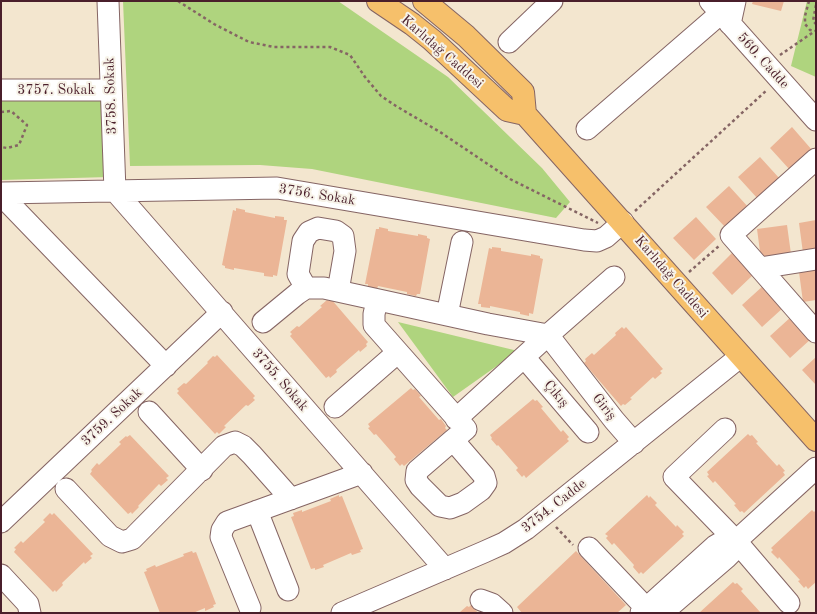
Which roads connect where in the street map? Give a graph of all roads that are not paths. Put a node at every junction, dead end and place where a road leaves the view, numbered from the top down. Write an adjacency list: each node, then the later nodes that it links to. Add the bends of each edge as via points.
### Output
1 (108, 1): 11 (street, 3758. Sokak)
2 (378, 1): 7 (main road, Karlıdağ Caddesi)
3 (419, 1): 7 (main road)
4 (552, 1): 9 (street)
5 (435, 5): 8 (main road); 13 (main road, Karlıdağ Caddesi, via 523,92)
6 (724, 10): 12 (street, 560. Cadde, via 772,72); 14 (street)
7 (412, 24): 8 (main road, Karlıdağ Caddesi)
8 (432, 40): 13 (main road, Karlıdağ Caddesi, via 507,110)
9 (508, 42)
10 (1, 90): 11 (street, 3757. Sokak)
11 (111, 90): 16 (street, 3758. Sokak)
12 (812, 112)
13 (525, 114): 18 (main road, Karlıdağ Caddesi)
14 (587, 129)
15 (816, 159): 21 (street, via 731,236)
16 (115, 191): 17 (street, 3756. Sokak); 18 (street, 3756. Sokak, via 276,188 597,241); 26 (street, 3755. Sokak)
17 (1, 194): 34 (street)
18 (618, 226): 32 (main road, Karlıdağ Caddesi, via 677,283)
19 (462, 242): 27 (street)
20 (816, 259): 21 (street)
21 (760, 268): 29 (street)
22 (614, 277): 30 (street)
23 (306, 288): 24 (street); 24 (street, via 298,274 303,241 309,232 318,228 336,231 343,236 345,251); 28 (street)
24 (338, 291): 25 (street)
25 (377, 301): 27 (street); 31 (street, via 374,325)
26 (222, 312): 34 (street, 3759. Sokak); 45 (street, 3755. Sokak)
27 (447, 315): 30 (street)
28 (264, 322)
29 (816, 332)
30 (548, 335): 33 (street); 42 (street, Giriş)
31 (397, 353): 35 (street); 37 (street)
32 (741, 356): 41 (main road, Karlıdağ Caddesi); 42 (street, 3754. Cadde)
33 (524, 357): 37 (street); 39 (street, Çıkış)
34 (166, 366): 49 (street, 3759. Sokak)
35 (335, 407)
36 (149, 412): 44 (street)
37 (456, 419): 40 (street, via 466,429)
38 (725, 429): 50 (street, via 674,477)
39 (588, 432)
40 (453, 440)
41 (816, 440)
42 (634, 443): 52 (street, 3754. Cadde, via 526,529 504,543)
43 (816, 468): 50 (street)
44 (202, 470): 46 (street, via 132,539 122,542 110,536); 47 (street, via 224,446 234,442 252,454)
45 (362, 473): 47 (street); 52 (street, 3755. Sokak)
46 (66, 489)
47 (291, 499): 48 (street)
48 (257, 511): 54 (street); 57 (street, via 227,522 221,537)
49 (1, 522)
50 (736, 541): 56 (street); 59 (street, via 727,539 716,546)
51 (589, 548): 59 (street)
52 (445, 569): 58 (street, 3754. Cadde)
53 (1, 575): 60 (street, via 28,604)
54 (288, 590)
55 (481, 600): 62 (street, via 492,604)
56 (788, 603)
57 (250, 608)
58 (366, 609): 61 (street, 3754. Cadde)
59 (650, 611)
60 (30, 613)
61 (342, 613)
62 (502, 613)

